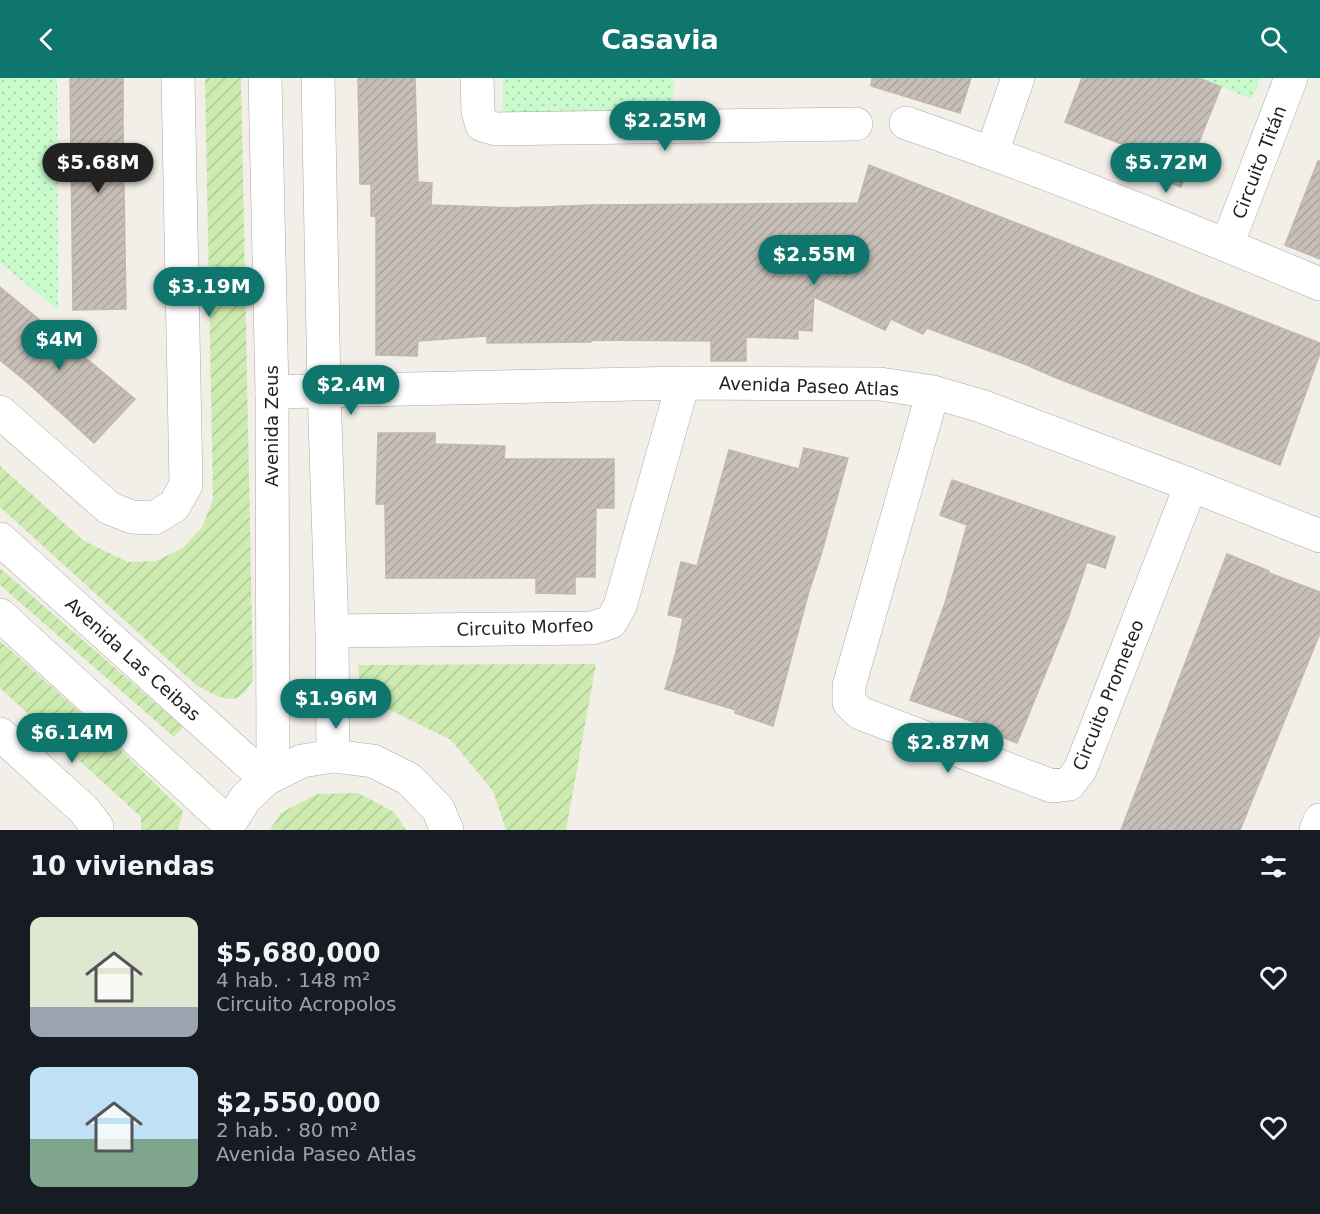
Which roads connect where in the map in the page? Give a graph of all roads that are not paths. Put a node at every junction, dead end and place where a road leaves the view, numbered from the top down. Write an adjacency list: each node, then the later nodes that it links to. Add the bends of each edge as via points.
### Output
1 (178, 78): 16 (street, via 186,485 174,506 154,518 132,517 116,511)
2 (265, 78): 14 (street, Avenida Zeus)
3 (318, 78): 13 (street)
4 (477, 78): 8 (street, via 482,125 496,129)
5 (1018, 78): 9 (street)
6 (1291, 78): 10 (street, Circuito Titán)
7 (906, 123): 9 (street)
8 (856, 124)
9 (992, 152): 10 (street)
10 (1227, 245): 11 (street)
11 (1320, 284)
12 (682, 383): 13 (street, Avenida Paseo Atlas); 15 (street, Avenida Paseo Atlas, via 880,384); 21 (street, Circuito Morfeo, via 620,606 611,622 592,628)
13 (324, 390): 14 (street, Avenida Paseo Atlas); 21 (street)
14 (272, 392): 24 (street, Avenida Zeus)
15 (933, 392): 17 (street, Avenida Paseo Atlas, via 981,406); 17 (street, Circuito Prometeo, via 849,686 849,702 860,713 1052,786 1069,784 1080,770)
16 (0, 412)
17 (1191, 485): 18 (street, Avenida Paseo Atlas)
18 (1320, 536)
19 (0, 539): 24 (street, Avenida Las Ceibas)
20 (0, 615): 26 (street)
21 (332, 631): 23 (street)
22 (0, 734): 27 (street, via 84,810)
23 (333, 756): 24 (street, via 302,761); 28 (street, via 373,761 409,780 438,809)
24 (270, 777): 26 (street, via 245,799)
25 (1320, 820): 29 (street)
26 (228, 827)
27 (98, 830)
28 (447, 830)
29 (1316, 830)

